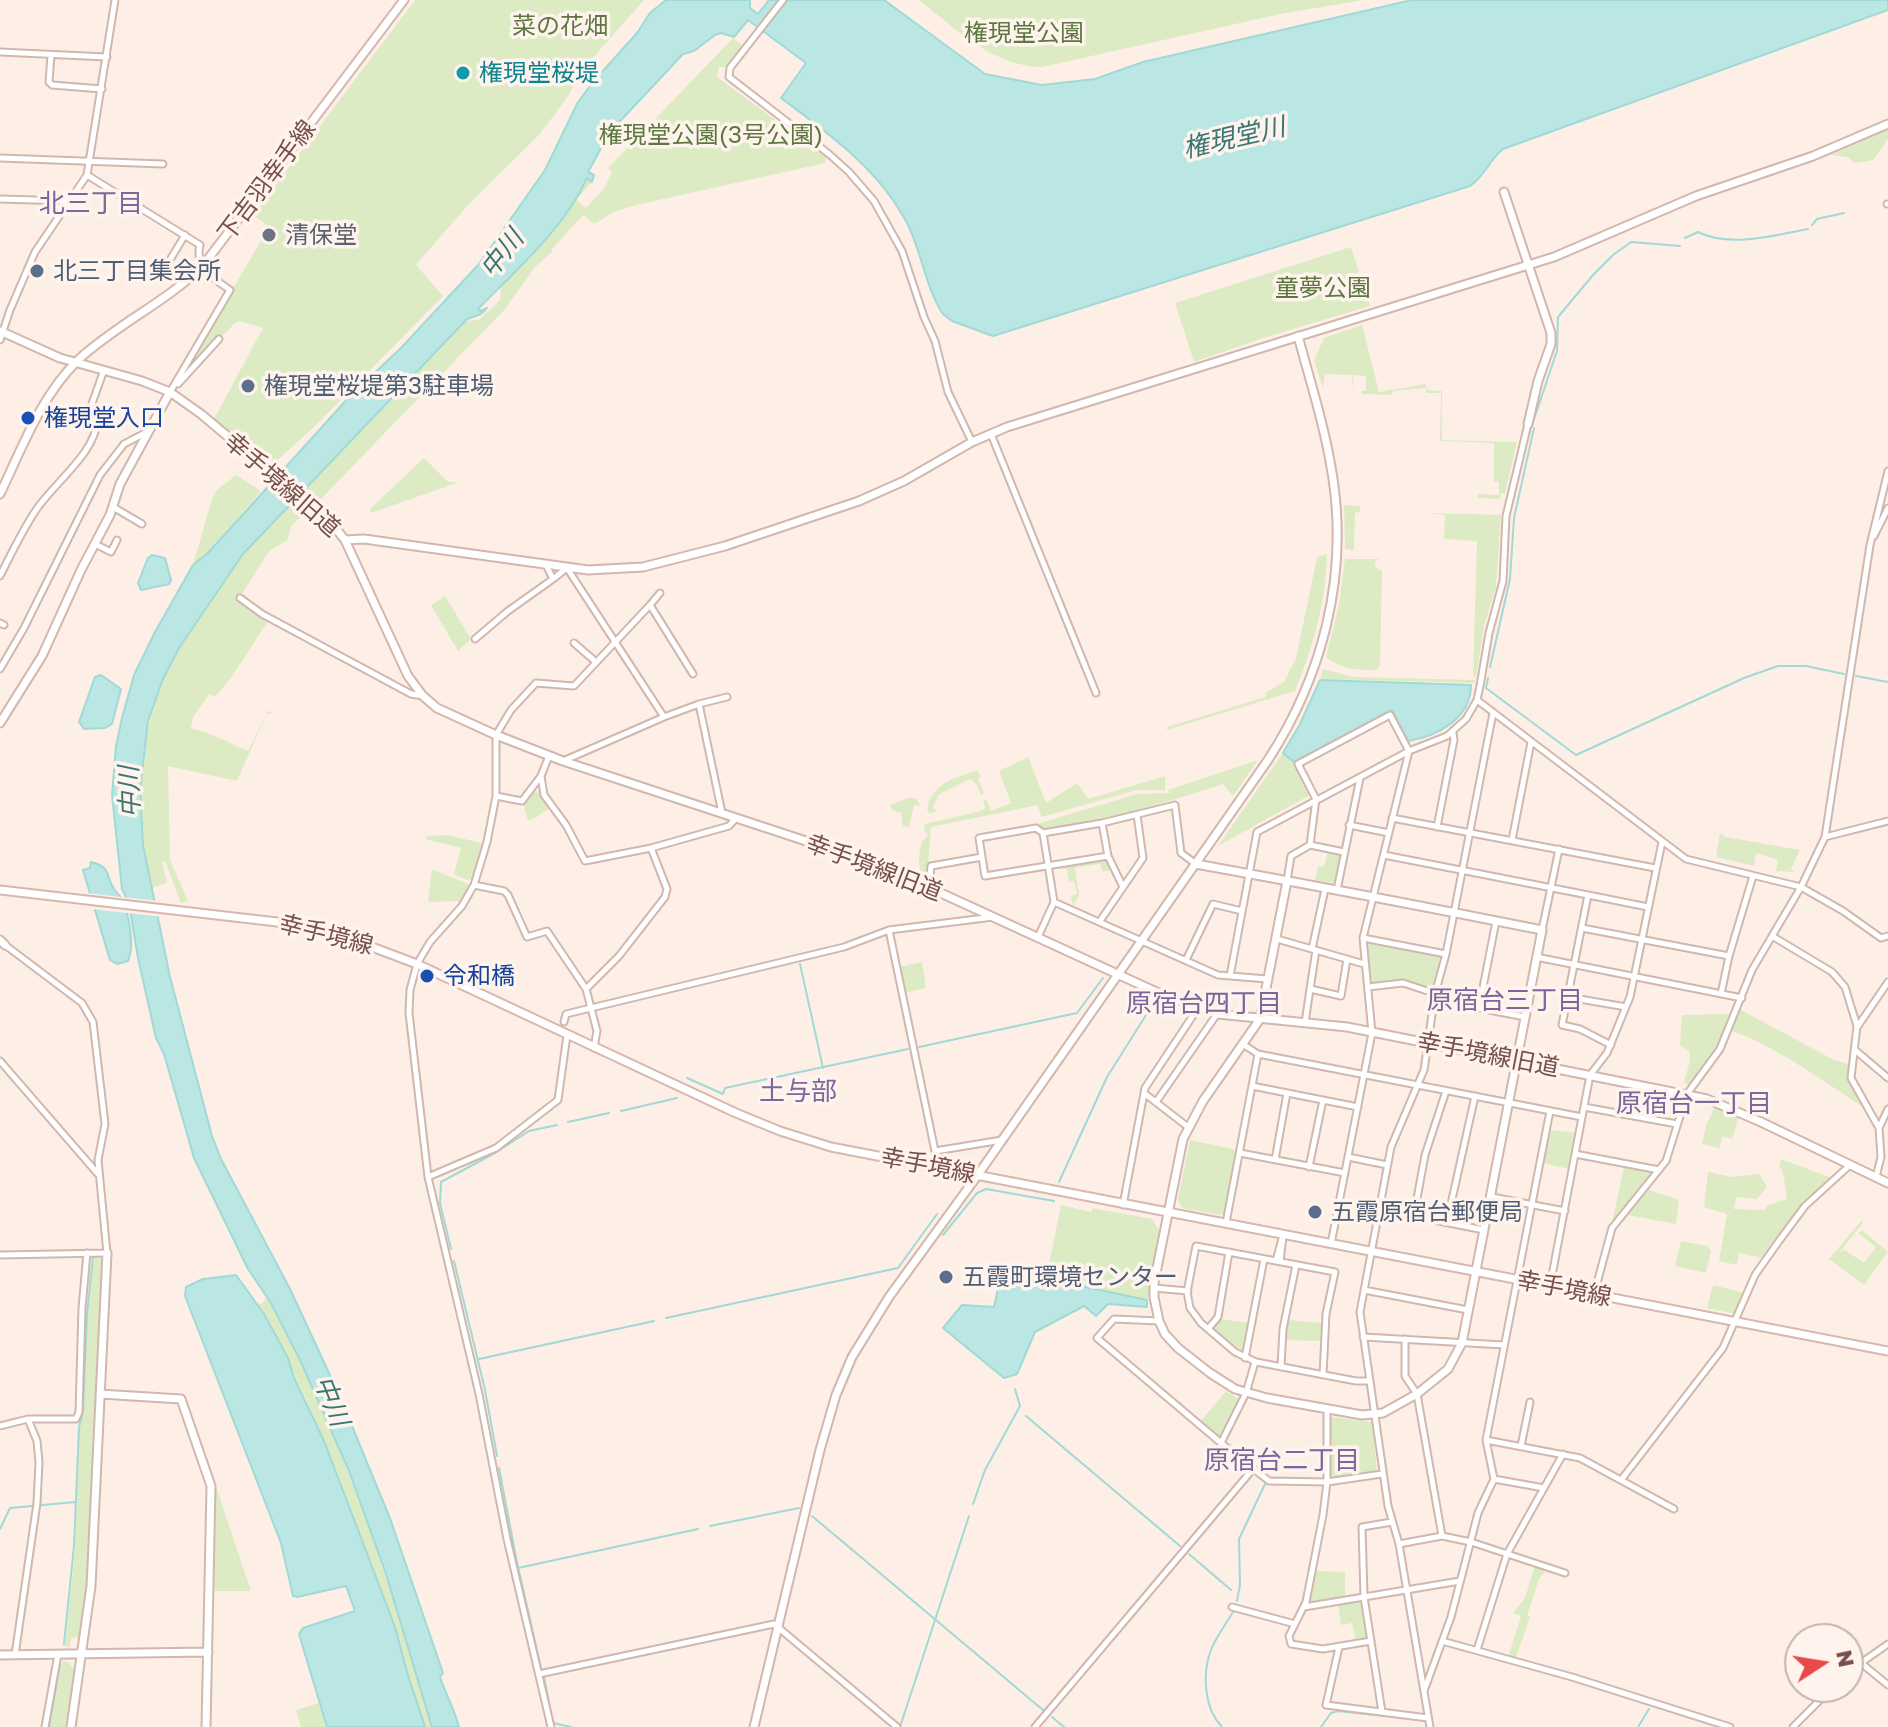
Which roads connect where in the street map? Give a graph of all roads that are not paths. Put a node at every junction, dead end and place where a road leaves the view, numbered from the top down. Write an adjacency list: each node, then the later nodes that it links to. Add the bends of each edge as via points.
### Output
1 (115, 0): 6 (street)
2 (404, 0): 18 (street, 下吉羽幸手線)
3 (783, 0): 29 (street, via 730,68 730,79 839,163 885,217 932,333 951,400)
4 (0, 52): 5 (street)
5 (51, 55): 6 (street); 7 (street, via 52,85)
6 (107, 57): 7 (street)
7 (102, 89): 10 (street)
8 (1888, 124): 17 (street)
9 (0, 158): 10 (street)
10 (90, 162): 11 (street); 12 (street)
11 (163, 164)
12 (87, 175): 15 (street); 16 (street)
13 (1504, 192): 17 (street)
14 (0, 199): 15 (street)
15 (69, 201): 20 (street, via 35,252)
16 (185, 235): 18 (street, via 200,245); 19 (street)
17 (1527, 265): 21 (street); 26 (street, via 1551,338)
18 (202, 267): 23 (street, 下吉羽幸手線, via 172,295); 25 (street, via 230,290)
19 (165, 268)
20 (1, 334): 23 (street, 幸手境線旧道)
21 (1298, 336): 28 (street); 93 (street, via 1335,494 1337,559 1329,616 1290,725)
22 (219, 339): 25 (street)
23 (75, 363): 24 (street, 幸手境線旧道); 31 (street, 下吉羽幸手線, via 45,404)
24 (104, 370): 25 (street, 幸手境線旧道); 40 (street, via 90,409 97,431 35,512)
25 (172, 390): 27 (street); 36 (street, 幸手境線旧道)
26 (1528, 424): 57 (street, via 1506,516 1503,581)
27 (151, 431): 32 (street, via 120,484); 52 (street, via 124,444 100,475)
28 (991, 433): 29 (street); 54 (street)
29 (972, 442): 42 (street, via 866,499 725,546 643,567)
30 (1888, 471): 38 (street)
31 (0, 494)
32 (113, 507): 34 (street); 37 (street)
33 (1888, 508): 38 (street)
34 (142, 524)
35 (117, 540): 37 (street, via 111,552)
36 (345, 540): 41 (street); 55 (street, 幸手境線旧道, via 408,676)
37 (95, 544): 61 (street, via 42,656)
38 (1870, 545): 83 (street)
39 (0, 558): 40 (street)
40 (7, 562): 43 (street)
41 (546, 565): 42 (street); 44 (street)
42 (567, 568): 44 (street); 49 (street)
43 (0, 576)
44 (553, 579): 48 (street)
45 (660, 593): 47 (street)
46 (240, 598): 55 (street)
47 (650, 605): 49 (street); 53 (street)
48 (475, 639)
49 (616, 640): 51 (street); 60 (street)
50 (574, 643): 51 (street)
51 (596, 662): 63 (street, via 574,686 536,683)
52 (0, 669)
53 (693, 674)
54 (1096, 693)
55 (423, 696): 63 (street, 幸手境線旧道)
56 (727, 697): 58 (street)
57 (1477, 700): 59 (street); 62 (street)
58 (699, 704): 60 (street); 72 (street)
59 (1493, 713): 64 (street); 82 (street)
60 (664, 717): 67 (street)
61 (0, 723)
62 (1453, 733): 65 (street); 79 (street)
63 (496, 735): 66 (street, 幸手境線旧道); 70 (street)
64 (1531, 742): 84 (street); 85 (street)
65 (1409, 751): 69 (street); 71 (street, via 1390,715 1298,764); 75 (street)
66 (549, 756): 67 (street, 幸手境線旧道); 68 (street)
67 (563, 761): 72 (street, 幸手境線旧道)
68 (541, 776): 70 (street, via 522,801); 87 (street, via 544,795 585,861)
69 (1360, 777): 71 (street); 78 (street)
70 (496, 796): 100 (street)
71 (1316, 799): 86 (street); 97 (street, via 1257,832)
72 (723, 814): 74 (street, 幸手境線旧道)
73 (1137, 815): 77 (street); 93 (street, via 1175,805 1181,853); 102 (street, via 1143,858)
74 (736, 818): 87 (street, via 729,826); 101 (street, 幸手境線旧道)
75 (1392, 818): 79 (street); 81 (street)
76 (1888, 821): 83 (street)
77 (1102, 823): 80 (street); 91 (street)
78 (1349, 825): 81 (street); 89 (street)
79 (1437, 827): 82 (street)
80 (1043, 833): 92 (street, via 1036,828 979,838); 94 (street)
81 (1389, 833): 90 (street)
82 (1469, 833): 84 (street); 96 (street)
83 (1825, 837): 103 (street)
84 (1512, 840): 88 (street)
85 (1662, 842): 95 (street); 98 (street, via 1691,862)
86 (1310, 845): 89 (street); 99 (street, via 1291,856)
87 (651, 848): 143 (street, via 667,889 665,897)
88 (1559, 849): 95 (street); 104 (street)
89 (1344, 852): 107 (street)
90 (1384, 855): 96 (street); 109 (street)
91 (1108, 856): 94 (street); 102 (street)
92 (982, 857): 94 (street, via 985,876); 101 (street, via 931,866)
93 (1196, 864): 97 (street); 125 (street)
94 (1049, 865): 110 (street)
95 (1655, 868): 111 (street)
96 (1462, 871): 104 (street); 113 (street)
97 (1249, 873): 99 (street); 112 (street)
98 (1753, 876): 103 (street); 130 (street)
99 (1287, 881): 105 (street); 124 (street)
100 (474, 885): 134 (street); 143 (street, via 504,891 527,937 547,931)
101 (929, 887): 114 (street, 幸手境線旧道)
102 (1123, 887): 115 (street)
103 (1801, 887): 120 (street); 121 (street, via 1881,938)
104 (1551, 888): 108 (street); 119 (street)
105 (1325, 889): 107 (street); 128 (street)
106 (0, 890): 134 (street, 幸手境線, via 299,925)
107 (1337, 891): 109 (street)
108 (1588, 895): 111 (street); 117 (street)
109 (1373, 898): 113 (street); 123 (street)
110 (1054, 902): 115 (street); 122 (street)
111 (1648, 907): 126 (street)
112 (1242, 911): 133 (street, via 1213,904); 138 (street)
113 (1454, 914): 116 (street); 129 (street)
114 (993, 917): 118 (street); 122 (street, 幸手境線旧道)
115 (1100, 921): 125 (street)
116 (1496, 921): 119 (street); 152 (street)
117 (1582, 928): 126 (street); 136 (street)
118 (889, 930): 149 (street, via 779,964); 190 (street, via 935,1151)
119 (1542, 930): 131 (street)
120 (1772, 936): 148 (street); 158 (street, via 1840,980)
121 (1888, 936)
122 (1038, 938): 137 (street, 幸手境線旧道)
123 (1363, 938): 129 (street); 135 (street)
124 (1277, 939): 128 (street); 140 (street)
125 (1141, 940): 133 (street); 137 (street)
126 (1642, 940): 130 (street); 139 (street)
127 (3, 943): 200 (street, via 90,1014 105,1124)
128 (1314, 949): 132 (street); 144 (street)
129 (1446, 954): 145 (street)
130 (1729, 956): 146 (street)
131 (1536, 957): 136 (street); 154 (street)
132 (1347, 959): 135 (street); 144 (street, via 1341,996)
133 (1186, 960): 138 (street)
134 (417, 964): 160 (street, 幸手境線); 202 (street, via 409,1013)
135 (1365, 964): 142 (street)
136 (1575, 965): 139 (street); 147 (street)
137 (1119, 974): 151 (street, 幸手境線旧道); 190 (street)
138 (1230, 976): 140 (street)
139 (1635, 977): 146 (street); 150 (street)
140 (1268, 980): 155 (street)
141 (1888, 982): 158 (street)
142 (1368, 987): 145 (street, via 1403,983); 159 (street)
143 (586, 989): 149 (street)
144 (1310, 989): 157 (street)
145 (1435, 994): 152 (street); 161 (street)
146 (1721, 994): 148 (street)
147 (1568, 996): 150 (street); 163 (street, via 1562,1025)
148 (1742, 998): 177 (street, via 1720,1049)
149 (592, 1007): 156 (street, via 566,1014); 164 (street, via 598,1038)
150 (1626, 1007): 163 (street)
151 (1198, 1008): 153 (street, 幸手境線旧道); 175 (street)
152 (1479, 1008): 154 (street)
153 (1218, 1014): 155 (street, 幸手境線旧道); 180 (street)
154 (1525, 1017): 168 (street)
155 (1260, 1019): 157 (street, 幸手境線旧道); 162 (street)
156 (564, 1022)
157 (1305, 1023): 159 (street, 幸手境線旧道)
158 (1857, 1026): 165 (street)
159 (1372, 1033): 161 (street, 幸手境線旧道); 169 (street)
160 (567, 1035): 164 (street, 幸手境線); 202 (street, via 558,1100 496,1148)
161 (1430, 1044): 168 (street, 幸手境線旧道); 172 (street)
162 (1244, 1045): 166 (street); 188 (street)
163 (1611, 1045): 170 (street)
164 (594, 1048): 201 (street, 幸手境線, via 807,1141)
165 (1854, 1049): 171 (street); 189 (street, via 1851,1078)
166 (1258, 1054): 169 (street); 173 (street)
167 (0, 1061): 200 (street)
168 (1517, 1061): 170 (street, 幸手境線旧道); 181 (street)
169 (1364, 1075): 172 (street); 182 (street)
170 (1590, 1075): 177 (street, 幸手境線旧道); 183 (street)
171 (1888, 1078)
172 (1418, 1085): 174 (street); 195 (street)
173 (1252, 1086): 176 (street); 191 (street)
174 (1446, 1091): 178 (street); 211 (street, via 1425,1155)
175 (1144, 1093): 180 (street); 206 (street)
176 (1287, 1093): 179 (street); 194 (street)
177 (1687, 1094): 187 (street); 196 (street, 幸手境線旧道, via 1725,1105)
178 (1475, 1096): 181 (street); 212 (street)
179 (1323, 1100): 182 (street); 197 (street)
180 (1156, 1102): 188 (street)
181 (1509, 1103): 185 (street); 205 (street)
182 (1358, 1107): 193 (street)
183 (1584, 1107): 186 (street); 187 (street)
184 (1888, 1109): 189 (street)
185 (1550, 1111): 186 (street); 207 (street)
186 (1582, 1117): 192 (street)
187 (1677, 1124): 198 (street)
188 (1188, 1127): 210 (street)
189 (1879, 1128): 203 (street)
190 (1002, 1140): 201 (street)
191 (1240, 1153): 194 (street); 213 (street)
192 (1575, 1154): 198 (street); 209 (street)
193 (1348, 1157): 195 (street); 199 (street)
194 (1275, 1160): 197 (street)
195 (1387, 1165): 208 (street)
196 (1851, 1165): 203 (street, 幸手境線旧道); 234 (street, via 1805,1206 1755,1275)
197 (1309, 1167): 199 (street)
198 (1660, 1170): 231 (street, via 1612,1228)
199 (1345, 1173): 216 (street)
200 (99, 1175): 220 (street)
201 (977, 1176): 206 (street, 幸手境線); 277 (street, via 870,1324 845,1372 820,1450)
202 (428, 1177): 290 (street)
203 (1876, 1177): 204 (street, 幸手境線旧道)
204 (1888, 1183)
205 (1492, 1197): 207 (street); 214 (street)
206 (1123, 1205): 210 (street, 幸手境線)
207 (1531, 1205): 209 (street); 226 (street)
208 (1379, 1209): 211 (street); 218 (street)
209 (1565, 1211): 227 (street)
210 (1168, 1213): 213 (street, 幸手境線); 228 (street)
211 (1414, 1215): 212 (street)
212 (1447, 1222): 214 (street)
213 (1226, 1224): 215 (street, 幸手境線)
214 (1485, 1230): 225 (street)
215 (1283, 1235): 216 (street, 幸手境線); 223 (street)
216 (1331, 1244): 218 (street, 幸手境線)
217 (1229, 1252): 222 (street); 230 (street, via 1196,1246); 235 (street, via 1218,1317)
218 (1371, 1252): 225 (street, 幸手境線); 229 (street)
219 (87, 1253): 220 (street); 221 (street); 252 (street, via 79,1412 76,1419)
220 (107, 1253): 247 (street)
221 (0, 1255)
222 (1264, 1259): 223 (street); 241 (street)
223 (1278, 1261): 224 (street)
224 (1296, 1265): 243 (street); 244 (street, via 1335,1272 1326,1314)
225 (1477, 1273): 226 (street, 幸手境線); 232 (street)
226 (1517, 1280): 227 (street, 幸手境線); 239 (street)
227 (1550, 1286): 231 (street, 幸手境線)
228 (1154, 1288): 230 (street); 233 (street)
229 (1364, 1290): 232 (street); 236 (street)
230 (1188, 1291): 235 (street, via 1190,1308)
231 (1594, 1294): 234 (street, 幸手境線)
232 (1469, 1310): 238 (street)
233 (1159, 1321): 246 (street, via 1178,1348 1219,1380); 255 (street, via 1114,1319 1097,1338)
234 (1735, 1321): 240 (street, 幸手境線); 261 (street, via 1723,1348)
235 (1208, 1329): 241 (street)
236 (1363, 1337): 237 (street); 245 (street)
237 (1405, 1339): 238 (street); 248 (street, via 1405,1376)
238 (1462, 1343): 239 (street); 248 (street, via 1448,1369)
239 (1504, 1345): 254 (street)
240 (1888, 1351)
241 (1245, 1358): 242 (street)
242 (1255, 1362): 243 (street); 246 (street)
243 (1281, 1367): 244 (street)
244 (1323, 1375): 245 (street)
245 (1369, 1381): 251 (street)
246 (1246, 1393): 250 (street); 255 (street)
247 (100, 1394): 283 (street, via 181,1399 211,1486); 285 (street, via 91,1586)
248 (1417, 1394): 251 (street); 266 (street)
249 (1530, 1402): 256 (street)
250 (1327, 1410): 251 (street); 262 (street)
251 (1374, 1414): 259 (street)
252 (28, 1419): 253 (street); 287 (street, via 37,1441 38,1489)
253 (0, 1426)
254 (1486, 1440): 256 (street); 260 (street)
255 (1221, 1443): 258 (street)
256 (1521, 1446): 257 (street)
257 (1563, 1454): 261 (street); 263 (street)
258 (1253, 1469): 262 (street, via 1269,1481); 302 (street)
259 (1383, 1474): 262 (street); 265 (street)
260 (1494, 1479): 263 (street); 267 (street)
261 (1621, 1480): 264 (street)
262 (1327, 1482): 275 (street)
263 (1544, 1488): 269 (street)
264 (1674, 1509)
265 (1392, 1522): 268 (street); 273 (street, via 1362,1527)
266 (1442, 1536): 267 (street); 268 (street)
267 (1471, 1542): 269 (street); 271 (street)
268 (1399, 1544): 272 (street)
269 (1507, 1554): 270 (street); 282 (street)
270 (1565, 1573)
271 (1460, 1581): 272 (street); 279 (street)
272 (1406, 1590): 273 (street); 292 (street)
273 (1364, 1597): 275 (street); 278 (street)
274 (1232, 1607): 276 (street)
275 (1303, 1607): 276 (street)
276 (1295, 1624): 281 (street, via 1291,1644)
277 (778, 1626): 290 (street); 300 (street); 301 (street)
278 (1371, 1641): 281 (street); 294 (street)
279 (1442, 1641): 282 (street); 292 (street)
280 (1888, 1644): 288 (street)
281 (1339, 1647): 294 (street, via 1326,1705)
282 (1477, 1650): 304 (street)
283 (208, 1652): 285 (street); 298 (street)
284 (58, 1654): 285 (street); 287 (street); 296 (street)
285 (82, 1654): 297 (street)
286 (0, 1655): 287 (street)
287 (15, 1655)
288 (1864, 1659)
289 (1864, 1665): 291 (street)
290 (539, 1674): 299 (street)
291 (1888, 1685)
292 (1423, 1693): 295 (street)
293 (1817, 1703): 305 (street)
294 (1382, 1712): 295 (street)
295 (1428, 1718): 303 (street)
296 (45, 1727)
297 (71, 1727)
298 (206, 1727)
299 (551, 1727)
300 (754, 1727)
301 (897, 1727)
302 (1035, 1727)
303 (1430, 1727)
304 (1730, 1727)
305 (1793, 1727)

